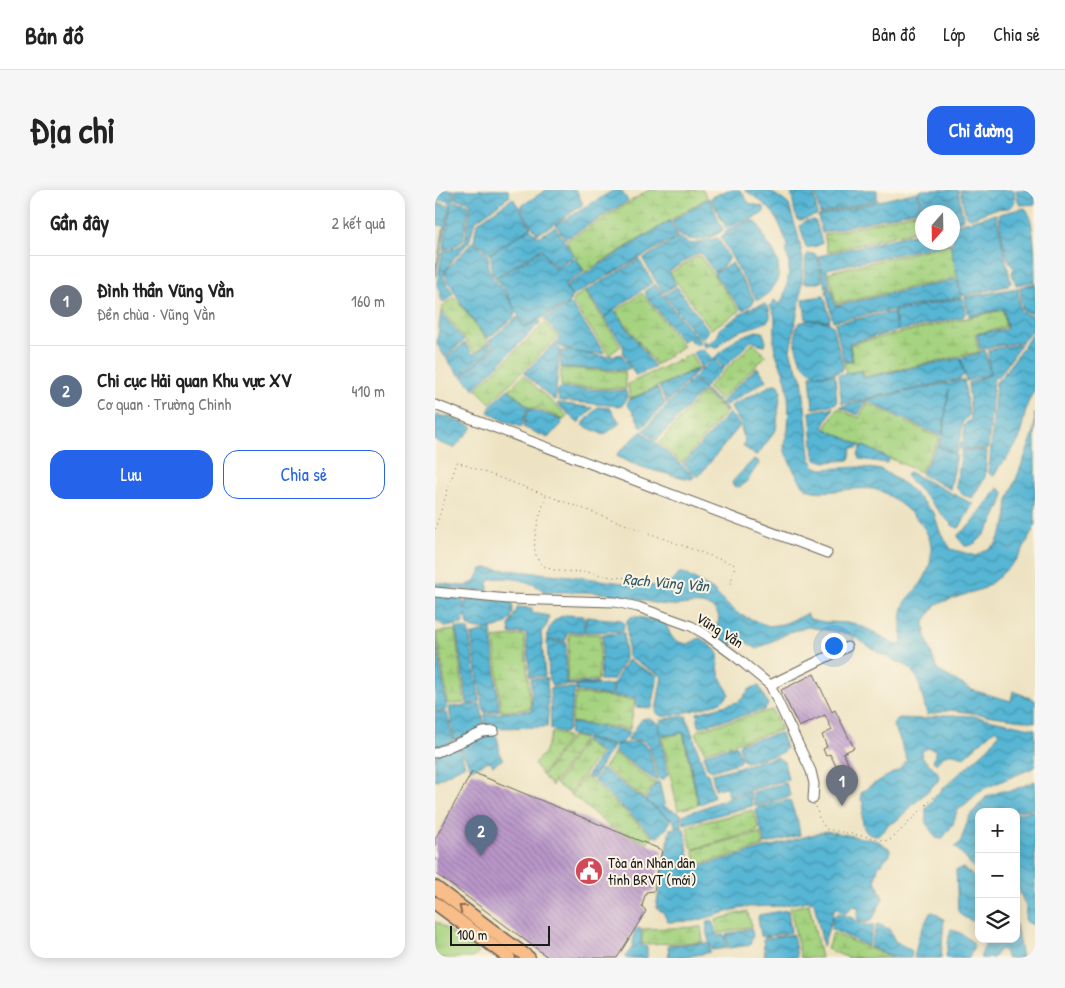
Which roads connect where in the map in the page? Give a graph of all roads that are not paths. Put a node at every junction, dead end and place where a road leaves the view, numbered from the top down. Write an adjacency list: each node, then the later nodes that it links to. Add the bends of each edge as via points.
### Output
1 (435, 406): 2 (street)
2 (827, 553)
3 (435, 592): 5 (street, Vũng Vằn, via 630,605 698,630)
4 (847, 648): 5 (street)
5 (770, 685): 8 (street, Vũng Vằn, via 811,771)
6 (494, 731): 7 (street, via 483,732)
7 (435, 753)
8 (813, 799)
9 (435, 887): 12 (highway, one-way to 9)
10 (435, 903): 11 (highway)
11 (509, 958)
12 (529, 958)

